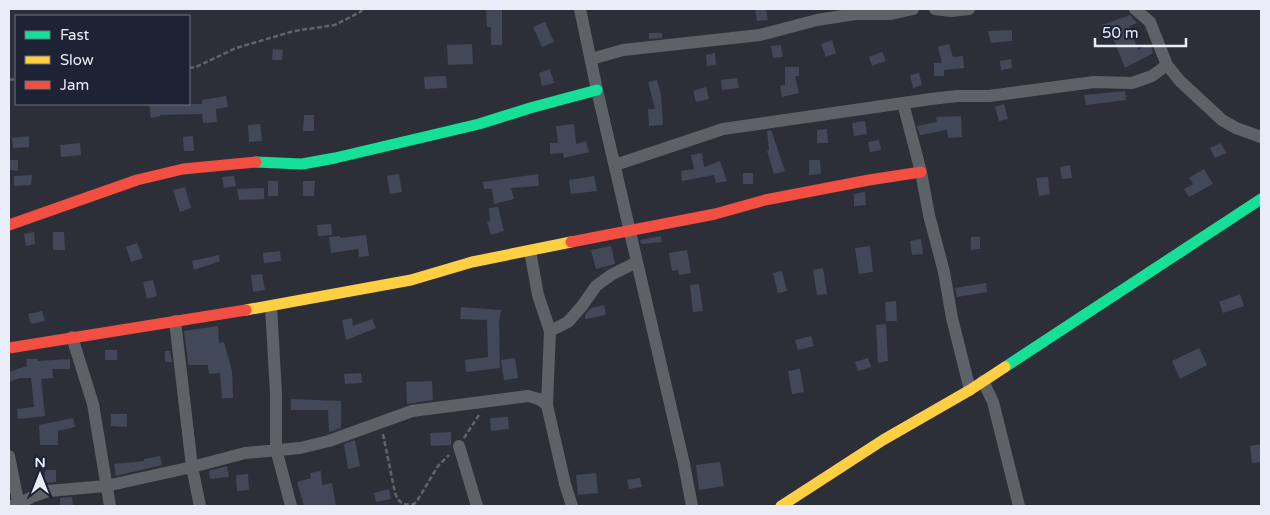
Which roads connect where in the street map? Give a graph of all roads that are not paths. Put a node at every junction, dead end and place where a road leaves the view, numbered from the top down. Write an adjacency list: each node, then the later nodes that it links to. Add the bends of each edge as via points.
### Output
1 (580, 9): 6 (street)
2 (913, 9): 6 (street, via 817,20 760,35 623,50)
3 (935, 9): 4 (street)
4 (969, 9)
5 (1136, 9): 7 (street, via 1150,22)
6 (591, 59): 8 (street)
7 (1167, 65): 9 (street, via 1152,76 1132,83 1094,82); 10 (street, via 1222,120)
8 (597, 90): 11 (street); 14 (street, via 479,124 335,158 302,164 230,164 137,180)
9 (903, 103): 11 (street, via 723,129); 12 (street)
10 (1261, 137)
11 (615, 165): 15 (street)
12 (921, 172): 15 (street, via 765,200); 24 (street)
13 (1261, 199): 23 (street)
14 (9, 225)
15 (631, 232): 16 (street); 17 (street)
16 (530, 251): 18 (street, via 472,262 411,280); 20 (street, via 538,295)
17 (638, 262): 20 (street, via 596,286 568,322); 37 (street)
18 (270, 306): 19 (street); 27 (street)
19 (175, 320): 21 (street); 29 (street)
20 (550, 331): 25 (street)
21 (72, 337): 22 (street); 30 (street, via 93,404)
22 (9, 348)
23 (983, 381): 24 (street); 39 (street, via 993,402)
24 (970, 390): 38 (street, via 883,440)
25 (547, 405): 27 (street, via 528,396 412,411 329,441 300,448); 36 (street)
26 (459, 446): 35 (street)
27 (276, 449): 29 (street, via 245,453); 34 (street)
28 (9, 456): 31 (street)
29 (192, 467): 30 (street); 33 (street)
30 (106, 486): 31 (street, via 48,491); 32 (street)
31 (16, 506)
32 (110, 506)
33 (200, 506)
34 (291, 506)
35 (477, 506)
36 (572, 506)
37 (692, 506)
38 (781, 506)
39 (1019, 506)

